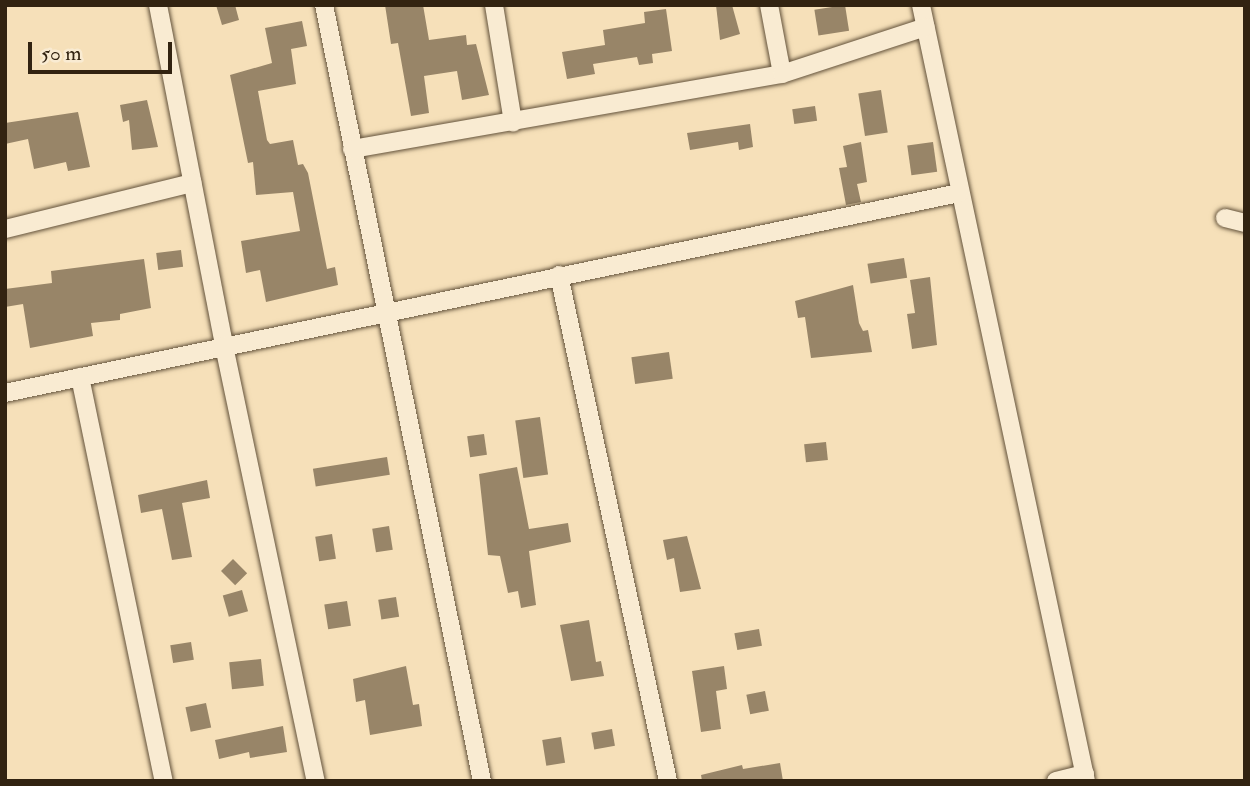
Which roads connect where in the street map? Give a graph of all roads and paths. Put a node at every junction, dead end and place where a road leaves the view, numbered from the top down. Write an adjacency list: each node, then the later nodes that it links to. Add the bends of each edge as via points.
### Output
1 (158, 5): 10 (street)
2 (324, 5): 9 (street)
3 (494, 5): 8 (street)
4 (769, 5): 7 (street)
5 (922, 5): 6 (street)
6 (926, 27): 7 (street); 11 (street)
7 (782, 74): 8 (street)
8 (513, 122): 9 (street)
9 (352, 149): 16 (street)
10 (192, 183): 14 (street); 17 (street)
11 (959, 193): 15 (street); 20 (street)
12 (1225, 218): 13 (street)
13 (1245, 223)
14 (5, 229)
15 (559, 275): 16 (street); 24 (street)
16 (384, 311): 17 (street); 23 (street)
17 (224, 346): 18 (street); 22 (street)
18 (80, 377): 19 (street); 21 (street)
19 (5, 393)
20 (1086, 777): 25 (street)
21 (164, 781)
22 (316, 781)
23 (482, 781)
24 (668, 781)
25 (1056, 781)

